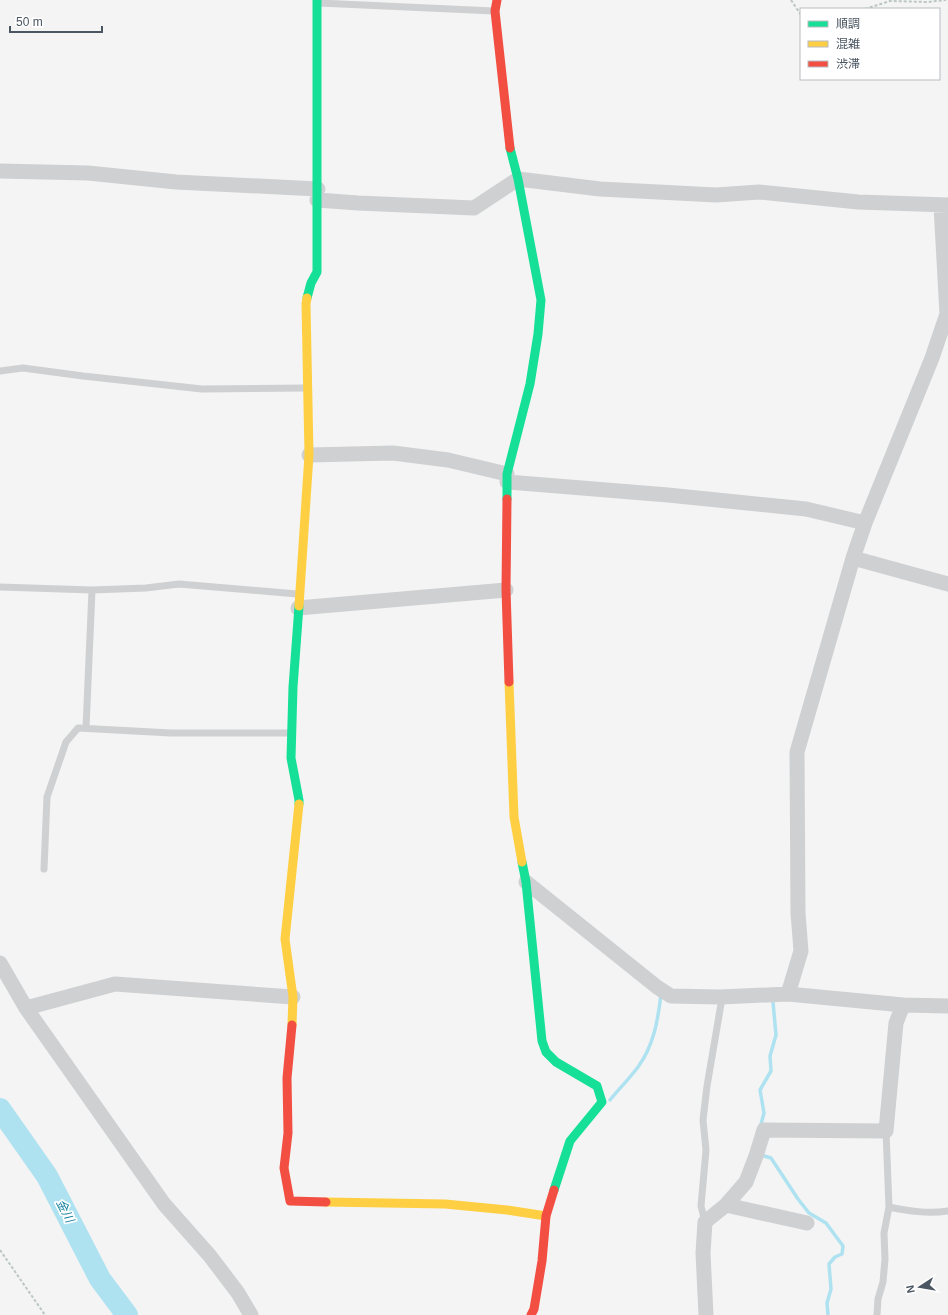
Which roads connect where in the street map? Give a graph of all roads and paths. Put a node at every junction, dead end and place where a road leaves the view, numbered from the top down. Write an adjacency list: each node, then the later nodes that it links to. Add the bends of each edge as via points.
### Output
1 (497, 0): 6 (street)
2 (791, 0): 7 (path)
3 (946, 0): 5 (path, via 890,1)
4 (317, 1): 6 (lane); 10 (street)
5 (867, 8)
6 (495, 11): 9 (street, via 510,153)
7 (800, 14)
8 (0, 171): 10 (street, via 88,173)
9 (518, 179): 10 (street, via 474,208 358,203); 11 (street, via 600,189 716,196 759,192 858,202); 15 (street, via 541,300 530,384)
10 (318, 194): 13 (street, via 317,272 311,283 306,304)
11 (944, 205): 16 (street, via 947,314 932,358)
12 (0, 371): 13 (lane, via 23,368 202,389)
13 (309, 388): 14 (street)
14 (309, 455): 15 (street, via 393,453 448,460); 22 (street)
15 (507, 478): 16 (street, via 806,508); 21 (street)
16 (865, 523): 17 (street)
17 (853, 558): 18 (street); 28 (street, via 797,752 798,913 801,951)
18 (948, 584)
19 (0, 587): 20 (lane)
20 (92, 590): 22 (lane, via 179,584); 23 (lane)
21 (506, 590): 22 (street); 26 (street, via 514,817)
22 (298, 601): 24 (street)
23 (86, 728): 24 (lane, via 171,733); 25 (lane, via 78,728 66,742 47,797)
24 (292, 734): 29 (street, via 291,758 299,800 285,939)
25 (44, 869)
26 (526, 882): 30 (street, via 671,996); 38 (street, via 542,1041 546,1052 556,1062 597,1086 602,1102 570,1141)
27 (0, 963): 33 (street)
28 (788, 994): 30 (street); 31 (street)
29 (293, 997): 33 (street, via 115,984); 38 (street, via 287,1078 288,1133 284,1168 290,1201 445,1204)
30 (720, 997): 39 (lane, via 720,1012 703,1120 706,1150 701,1206)
31 (903, 1005): 32 (street); 34 (street, via 896,1023)
32 (948, 1006)
33 (26, 1008): 43 (street, via 164,1204 210,1256)
34 (886, 1131): 35 (street, via 764,1130 746,1182); 36 (lane)
35 (726, 1205): 39 (street); 40 (street)
36 (889, 1207): 37 (lane, via 910,1212); 46 (lane, via 884,1233 885,1259)
37 (948, 1211)
38 (546, 1216): 44 (street, via 542,1261 534,1309)
39 (705, 1222): 45 (street)
40 (807, 1223)
41 (0, 1250): 42 (path)
42 (45, 1315)
43 (251, 1315)
44 (530, 1315)
45 (706, 1315)
46 (877, 1315)

